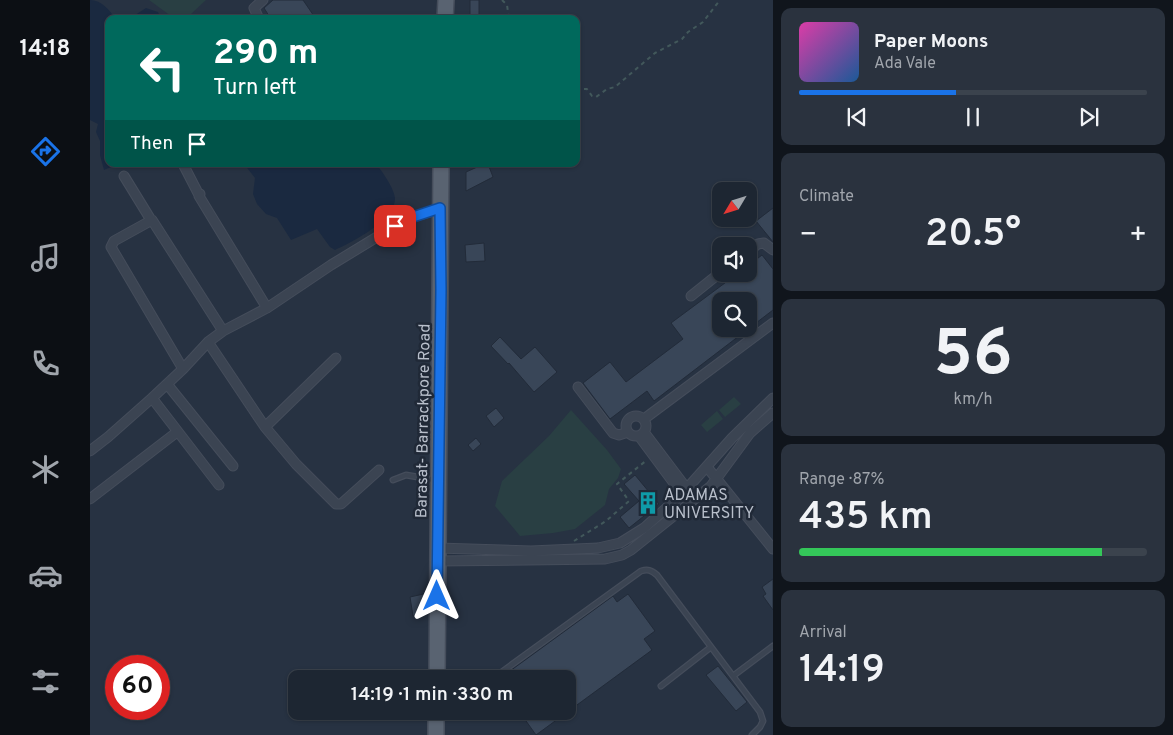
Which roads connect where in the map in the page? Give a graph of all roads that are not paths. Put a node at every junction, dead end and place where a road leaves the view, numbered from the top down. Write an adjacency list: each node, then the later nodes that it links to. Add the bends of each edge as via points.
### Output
1 (263, 0): 3 (street, via 254,8)
2 (446, 0): 4 (main road)
3 (257, 15)
4 (445, 15)
5 (185, 167): 14 (street)
6 (441, 167): 8 (main road, Barasat- Barrackpore Road)
7 (124, 176): 9 (street)
8 (440, 208): 14 (street, via 395,226 331,264); 36 (main road, Barasat- Barrackpore Road)
9 (151, 220): 16 (street); 19 (street, via 114,241 111,246)
10 (757, 245): 11 (street, via 764,243)
11 (773, 250)
12 (712, 279): 13 (street)
13 (691, 296)
14 (267, 308): 16 (street)
15 (773, 323): 25 (street)
16 (223, 331): 17 (street)
17 (208, 342): 19 (street); 26 (street)
18 (336, 358): 26 (street)
19 (183, 369): 20 (street)
20 (167, 384): 22 (street); 31 (street)
21 (578, 386): 28 (street, via 613,433)
22 (152, 398): 27 (street); 30 (street)
23 (773, 398): 32 (street, via 744,425)
24 (773, 413): 34 (street, via 750,433)
25 (644, 420): 28 (street, via 632,416 625,426); 29 (street, via 646,426)
26 (265, 427): 33 (street, via 336,504 341,504)
27 (177, 432): 37 (street); 39 (street)
28 (628, 432): 29 (street, via 633,436)
29 (642, 434): 38 (street)
30 (90, 451)
31 (233, 466)
32 (707, 468): 34 (street); 38 (street)
33 (378, 470)
34 (716, 478): 40 (street); 41 (street)
35 (393, 480): 36 (lane, via 406,475)
36 (438, 480): 42 (main road, Barasat- Barrackpore Road)
37 (219, 485)
38 (685, 491): 40 (street); 42 (street, via 644,528 620,543 598,548)
39 (90, 499)
40 (689, 505): 42 (street, via 631,550 614,558)
41 (773, 549)
42 (437, 555): 45 (main road, Barasat- Barrackpore Road)
43 (773, 646): 47 (lane)
44 (711, 647): 46 (lane, via 657,575 646,570); 47 (lane); 48 (lane)
45 (437, 670)
46 (504, 670)
47 (733, 676): 51 (lane, via 763,721)
48 (661, 686)
49 (436, 720): 50 (main road)
50 (436, 735)
51 (752, 735)

